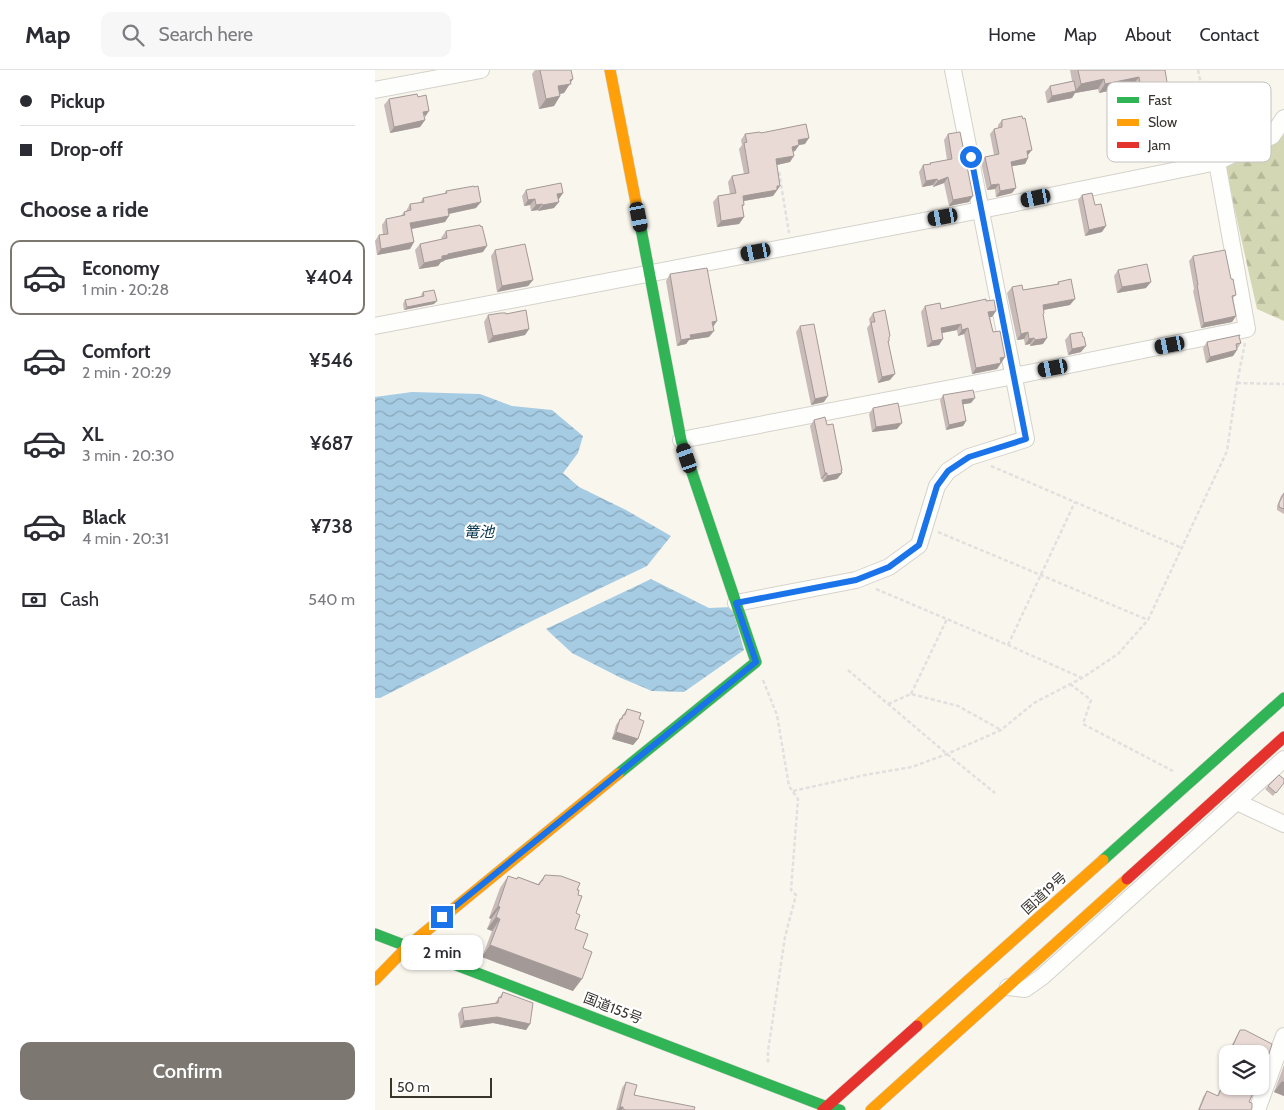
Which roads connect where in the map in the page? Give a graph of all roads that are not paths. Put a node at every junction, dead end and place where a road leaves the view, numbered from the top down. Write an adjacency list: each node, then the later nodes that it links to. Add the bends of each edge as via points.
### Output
1 (481, 70): 4 (street)
2 (610, 70): 9 (main road)
3 (953, 70): 8 (street)
4 (375, 90)
5 (1284, 118): 6 (street)
6 (1271, 136)
7 (1217, 162): 8 (street); 11 (street, via 1247,329)
8 (981, 210): 9 (street); 11 (street)
9 (650, 272): 10 (street); 12 (main road)
10 (375, 326)
11 (1014, 376): 12 (street); 13 (street, via 1026,439 969,457 948,471 937,486 919,545 889,567 856,580)
12 (681, 440): 13 (main road)
13 (736, 603): 20 (main road, via 756,662)
14 (1284, 698): 24 (main road, 国道19号)
15 (1284, 737): 22 (main road)
16 (1284, 759): 17 (street)
17 (1237, 802): 18 (street); 22 (street, via 1042,977 1025,989)
18 (1284, 824)
19 (375, 934): 20 (main road, 国道155号)
20 (408, 946): 21 (main road); 24 (main road, 国道155号, via 768,1083)
21 (375, 980)
22 (1008, 987): 26 (main road)
23 (1284, 1036): 27 (street)
24 (825, 1108): 25 (main road, 国道155号)
25 (840, 1110)
26 (871, 1110)
27 (1257, 1110)

